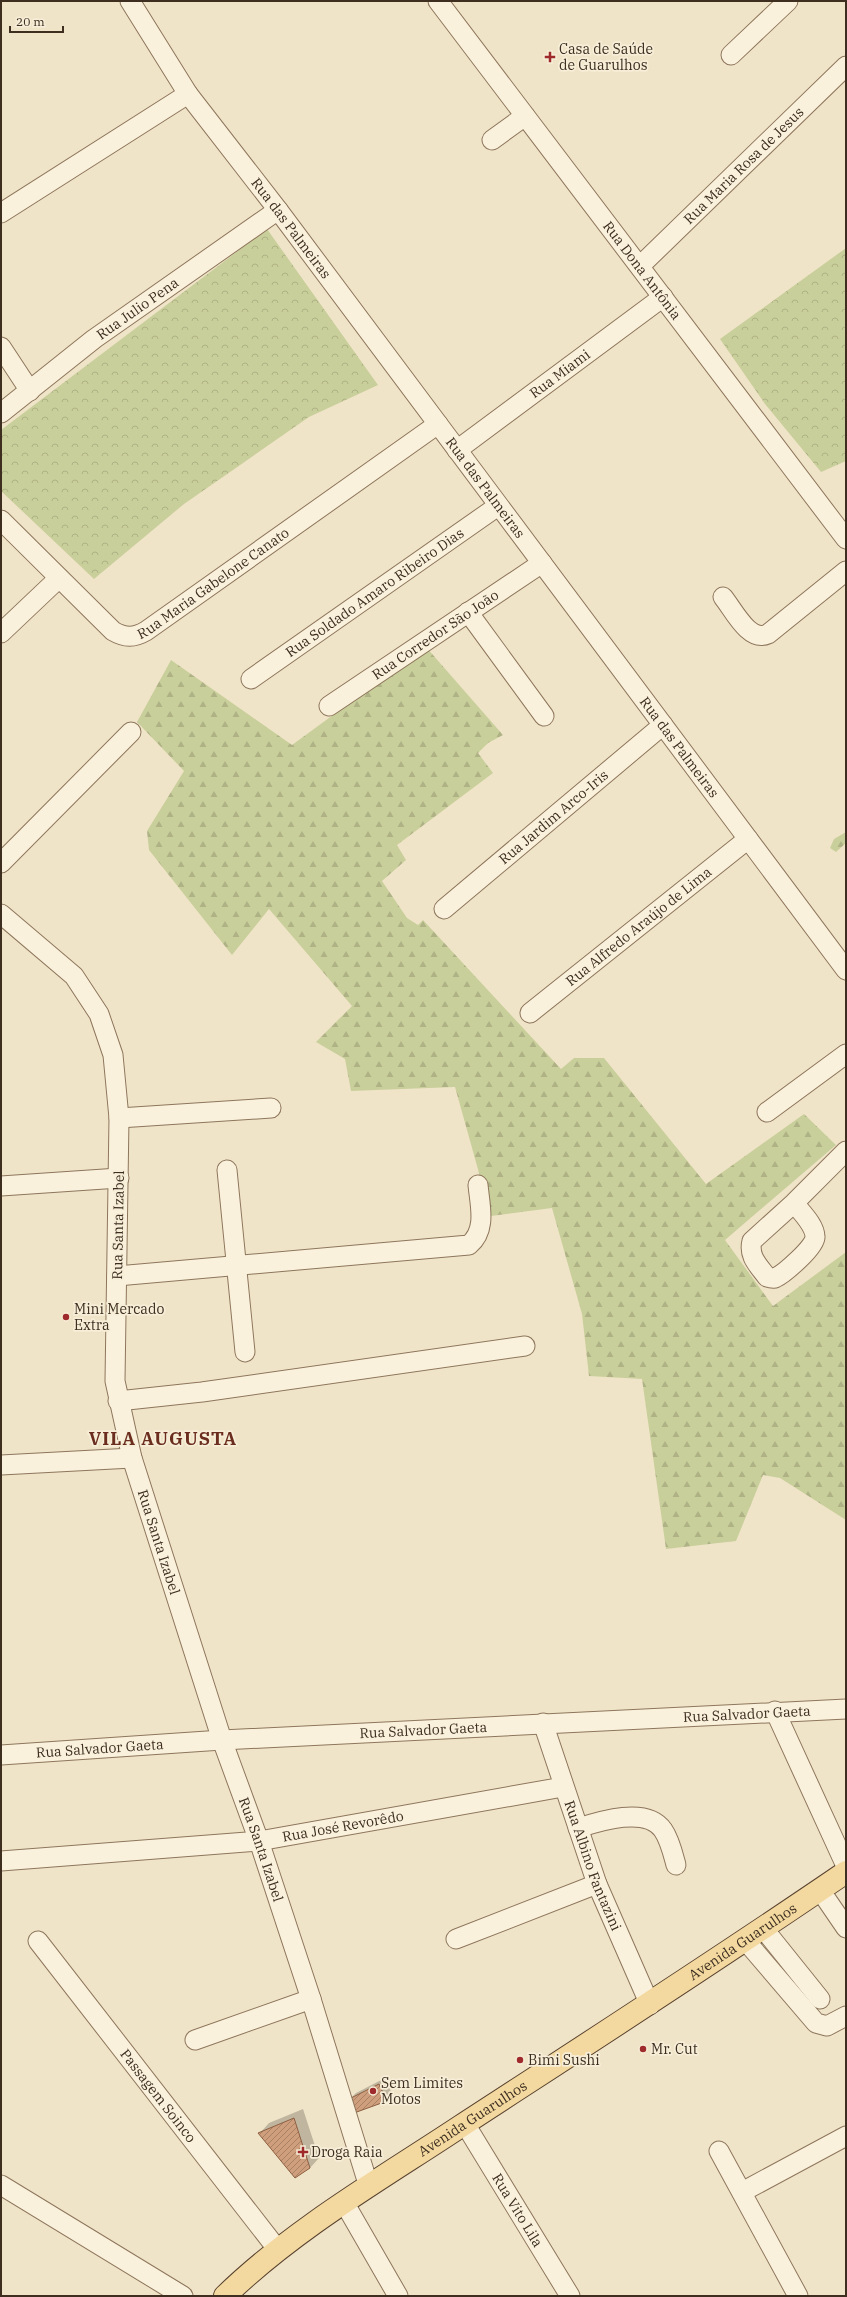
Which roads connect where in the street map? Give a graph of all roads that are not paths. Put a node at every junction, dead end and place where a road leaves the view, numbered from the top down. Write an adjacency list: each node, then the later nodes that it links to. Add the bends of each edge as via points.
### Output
1 (130, 1): 6 (street, Rua das Palmeiras)
2 (438, 1): 7 (street, Rua Dona Antônia)
3 (788, 1): 4 (street)
4 (731, 55)
5 (846, 66): 11 (street, Rua Maria Rosa de Jesus)
6 (188, 94): 9 (street, Rua das Palmeiras); 10 (street)
7 (525, 116): 8 (street); 11 (street, Rua Dona Antônia)
8 (492, 140)
9 (278, 210): 14 (street, Rua Julio Pena, via 94,339); 16 (street, Rua das Palmeiras)
10 (1, 213)
11 (641, 265): 12 (street, Rua Dona Antônia)
12 (663, 297): 17 (street, Rua Miami); 20 (street, Rua Dona Antônia)
13 (1, 347): 14 (street)
14 (30, 391): 15 (street, Rua Julio Pena)
15 (1, 413)
16 (438, 424): 17 (street, Rua das Palmeiras); 23 (street, Rua Maria Gabelone Canato, via 139,635 128,637 113,631)
17 (457, 450): 18 (street, Rua das Palmeiras)
18 (498, 506): 21 (street, Rua das Palmeiras); 27 (street, Rua Soldado Amaro Ribeiro Dias)
19 (1, 520): 23 (street, Rua Maria Gabelone Canato)
20 (846, 539)
21 (542, 563): 25 (street, Rua Corredor São João); 30 (street, Rua das Palmeiras)
22 (846, 570): 24 (street, via 768,634 760,637 746,626)
23 (59, 578): 26 (street)
24 (723, 597)
25 (468, 612): 28 (street, Rua Corredor São João); 29 (street)
26 (1, 633)
27 (251, 679)
28 (329, 706)
29 (544, 716)
30 (663, 725): 32 (street, Rua das Palmeiras); 34 (street, Rua Jardim Arco-Iris)
31 (131, 732): 33 (street)
32 (748, 839): 36 (street, Rua das Palmeiras); 37 (street, Rua Alfredo Araújo de Lima)
33 (1, 863)
34 (444, 909)
35 (1, 914): 41 (street, Rua Santa Izabel, via 74,976 98,1014 113,1055)
36 (846, 970)
37 (530, 1013)
38 (846, 1054): 40 (street)
39 (271, 1108): 41 (street)
40 (768, 1112)
41 (119, 1118): 44 (street, Rua Santa Izabel)
42 (846, 1151): 47 (street)
43 (227, 1170): 48 (street)
44 (119, 1178): 46 (street); 49 (street, Rua Santa Izabel)
45 (478, 1185): 48 (street, via 481,1229 469,1245)
46 (1, 1186)
47 (794, 1203)
48 (235, 1265): 49 (street); 51 (street)
49 (117, 1276): 52 (street, Rua Santa Izabel, via 115,1381)
50 (525, 1346): 52 (street, via 202,1392)
51 (246, 1352)
52 (118, 1401): 53 (street, Rua Santa Izabel)
53 (132, 1458): 54 (street); 58 (street, Rua Santa Izabel)
54 (1, 1465)
55 (846, 1709): 56 (street, Rua Salvador Gaeta)
56 (775, 1711): 57 (street, Rua Salvador Gaeta); 65 (street)
57 (543, 1723): 58 (street, Rua Salvador Gaeta); 60 (street, Rua Albino Fantazini)
58 (222, 1740): 59 (street, Rua Salvador Gaeta); 62 (street, Rua Santa Izabel)
59 (1, 1755)
60 (564, 1787): 61 (street, Rua Albino Fantazini); 62 (street, Rua José Revorêdo)
61 (578, 1828): 64 (street, via 617,1818 635,1817 654,1822 663,1829); 67 (street, Rua Albino Fantazini)
62 (259, 1841): 63 (street, Rua José Revorêdo); 75 (street, Rua Santa Izabel)
63 (1, 1862)
64 (676, 1865)
65 (846, 1866)
66 (846, 1872): 68 (main road, Avenida Guarulhos)
67 (597, 1884): 71 (street); 76 (street, Rua Albino Fantazini)
68 (820, 1890): 69 (main road, Avenida Guarulhos); 70 (street)
69 (763, 1928): 72 (main road, Avenida Guarulhos); 74 (street)
70 (846, 1928)
71 (456, 1939)
72 (745, 1940): 76 (main road, Avenida Guarulhos); 77 (street, via 816,2023 827,2026)
73 (38, 1941): 86 (street, Passagem Soinco)
74 (820, 1998)
75 (311, 1999): 78 (street); 83 (street, Rua Santa Izabel)
76 (650, 2004): 79 (main road, Avenida Guarulhos)
77 (846, 2016)
78 (195, 2040)
79 (465, 2124): 83 (main road, Avenida Guarulhos); 90 (street, Rua Vito Lila)
80 (846, 2136): 84 (street)
81 (719, 2151): 84 (street)
82 (1, 2184): 87 (street)
83 (368, 2187): 85 (main road, Avenida Guarulhos)
84 (742, 2192): 91 (street)
85 (345, 2204): 86 (main road, Avenida Guarulhos); 89 (street)
86 (278, 2250): 88 (main road, Avenida Guarulhos)
87 (183, 2296)
88 (225, 2296)
89 (398, 2296)
90 (570, 2296)
91 (798, 2296)

